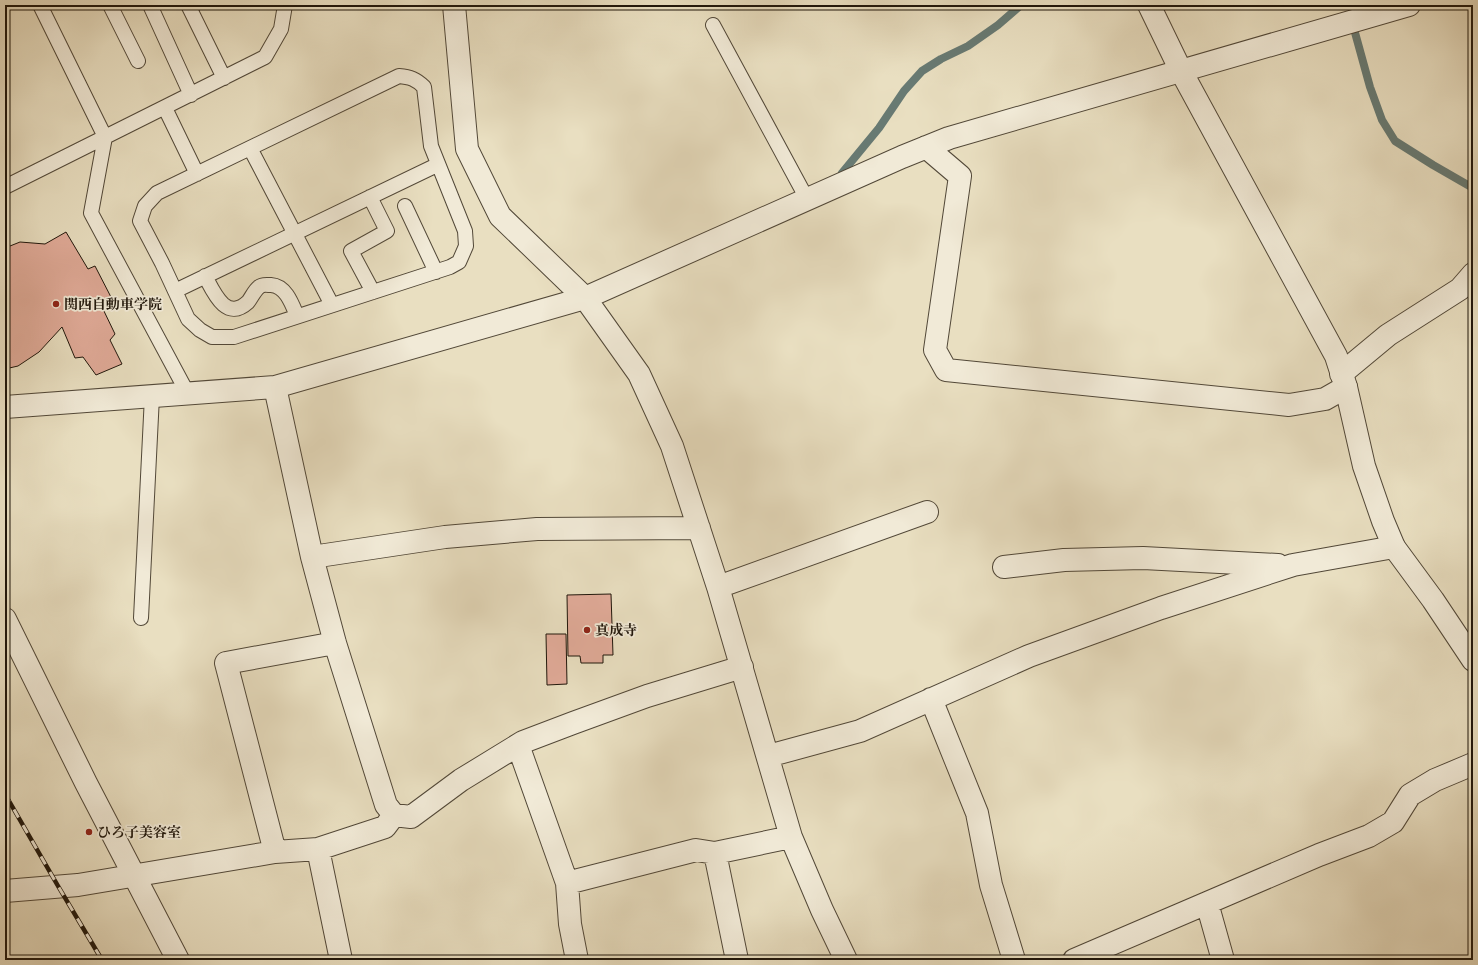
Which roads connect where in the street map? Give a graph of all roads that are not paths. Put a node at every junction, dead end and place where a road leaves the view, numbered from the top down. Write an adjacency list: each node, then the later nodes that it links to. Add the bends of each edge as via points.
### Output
1 (40, 5): 15 (lane)
2 (110, 5): 10 (lane)
3 (150, 5): 13 (lane)
4 (194, 5): 12 (lane, via 189,7)
5 (285, 5): 12 (lane, via 281,29 265,57)
6 (454, 5): 30 (street, via 467,148 500,216)
7 (1149, 5): 11 (street)
8 (1409, 5): 11 (street)
9 (713, 25): 22 (lane)
10 (138, 61)
11 (1181, 72): 16 (street, via 949,138); 33 (street, via 1336,356)
12 (224, 78): 13 (lane)
13 (191, 94): 14 (lane)
14 (165, 108): 15 (lane); 19 (lane)
15 (105, 138): 20 (lane); 35 (lane, via 91,213)
16 (926, 147): 22 (street); 33 (street, via 960,176 935,350 946,370 1288,405 1325,399)
17 (250, 148): 18 (lane, via 378,85 404,76 417,80 424,87 430,146); 19 (lane); 24 (lane)
18 (437, 165): 21 (lane); 25 (lane, via 465,231 466,246 459,262)
19 (197, 174): 28 (lane, via 157,193 144,206 140,221)
20 (5, 187)
21 (370, 198): 24 (lane); 29 (lane, via 387,231 351,251)
22 (807, 199): 30 (street)
23 (404, 206): 25 (lane)
24 (294, 233): 27 (lane); 31 (lane)
25 (436, 272): 29 (lane)
26 (1473, 274): 33 (street, via 1460,289 1388,335)
27 (205, 276): 28 (lane); 32 (lane, via 216,296 230,309 241,307 261,285 274,285 285,293)
28 (175, 291): 32 (lane, via 188,319 212,337 234,337)
29 (373, 292): 31 (lane)
30 (585, 298): 34 (street); 39 (street, via 639,374 672,446)
31 (332, 305): 32 (lane)
32 (297, 316)
33 (1343, 381): 40 (street, via 1364,466)
34 (275, 387): 35 (street); 41 (street)
35 (188, 394): 36 (street)
36 (152, 396): 37 (street); 45 (lane)
37 (5, 407)
38 (927, 512): 44 (street)
39 (699, 528): 41 (street, via 537,529 445,537); 44 (street)
40 (1394, 547): 42 (street); 48 (street)
41 (312, 557): 47 (street)
42 (1293, 565): 43 (street, via 1143,558 1064,560); 50 (street, via 1161,608 1028,656)
43 (1004, 567)
44 (718, 587): 49 (street)
45 (141, 618)
46 (5, 619): 59 (street)
47 (334, 643): 54 (street, via 386,805); 57 (street, via 226,663)
48 (1473, 660)
49 (742, 667): 51 (street, via 647,696); 52 (street)
50 (931, 699): 52 (street, via 860,731); 69 (street, via 976,814 991,885)
51 (518, 745): 54 (street, via 461,780 411,817); 60 (street)
52 (768, 756): 55 (street)
53 (1473, 764): 62 (street, via 1435,780 1410,796 1393,822 1369,836)
54 (394, 815): 56 (street, via 385,827)
55 (792, 837): 58 (street); 68 (street)
56 (318, 849): 57 (street); 65 (street)
57 (275, 852): 59 (street)
58 (715, 853): 60 (street, via 696,850); 67 (street)
59 (134, 875): 61 (street, via 78,885); 64 (street)
60 (567, 883): 66 (street, via 570,924)
61 (5, 890)
62 (1208, 904): 63 (street); 71 (street)
63 (1103, 954): 70 (street)
64 (178, 960)
65 (341, 960)
66 (577, 960)
67 (737, 960)
68 (846, 960)
69 (1014, 960)
70 (1074, 960)
71 (1223, 960)

